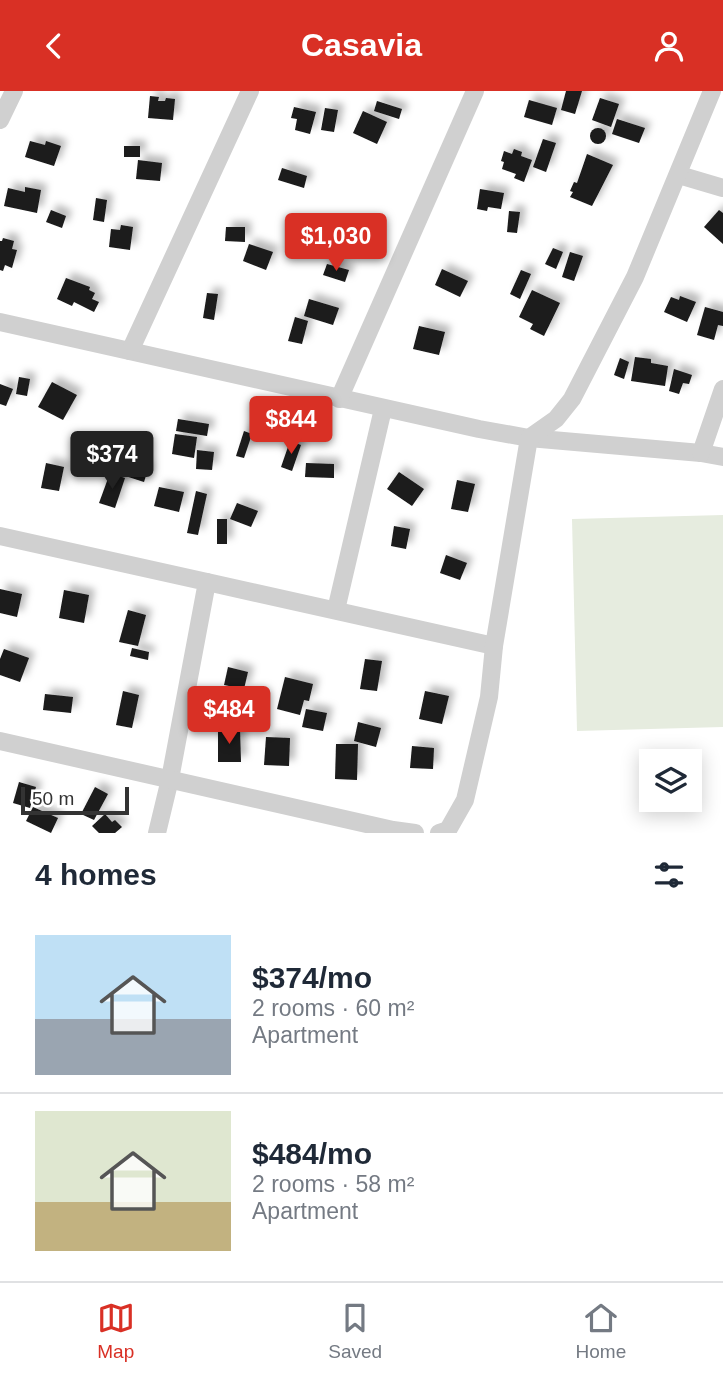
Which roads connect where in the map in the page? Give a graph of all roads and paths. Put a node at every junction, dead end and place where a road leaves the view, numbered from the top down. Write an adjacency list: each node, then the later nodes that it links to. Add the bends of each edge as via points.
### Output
1 (13, 91): 5 (street)
2 (250, 91): 9 (street)
3 (475, 91): 11 (street)
4 (715, 94): 6 (street)
5 (0, 120)
6 (679, 175): 7 (street); 13 (street, via 635,277 572,399 556,419)
7 (723, 188)
8 (0, 322): 9 (street)
9 (130, 351): 11 (street)
10 (723, 389): 14 (street)
11 (338, 399): 12 (street)
12 (383, 409): 13 (street); 18 (street)
13 (529, 438): 14 (street); 19 (street)
14 (701, 453): 15 (street)
15 (723, 457)
16 (0, 536): 17 (street)
17 (207, 582): 18 (street); 21 (street)
18 (336, 610): 19 (street)
19 (494, 646): 25 (street, via 489,697 465,800 449,830)
20 (0, 741): 21 (street)
21 (170, 779): 22 (street); 23 (street)
22 (393, 832): 24 (street)
23 (157, 833)
24 (415, 833)
25 (439, 833)

